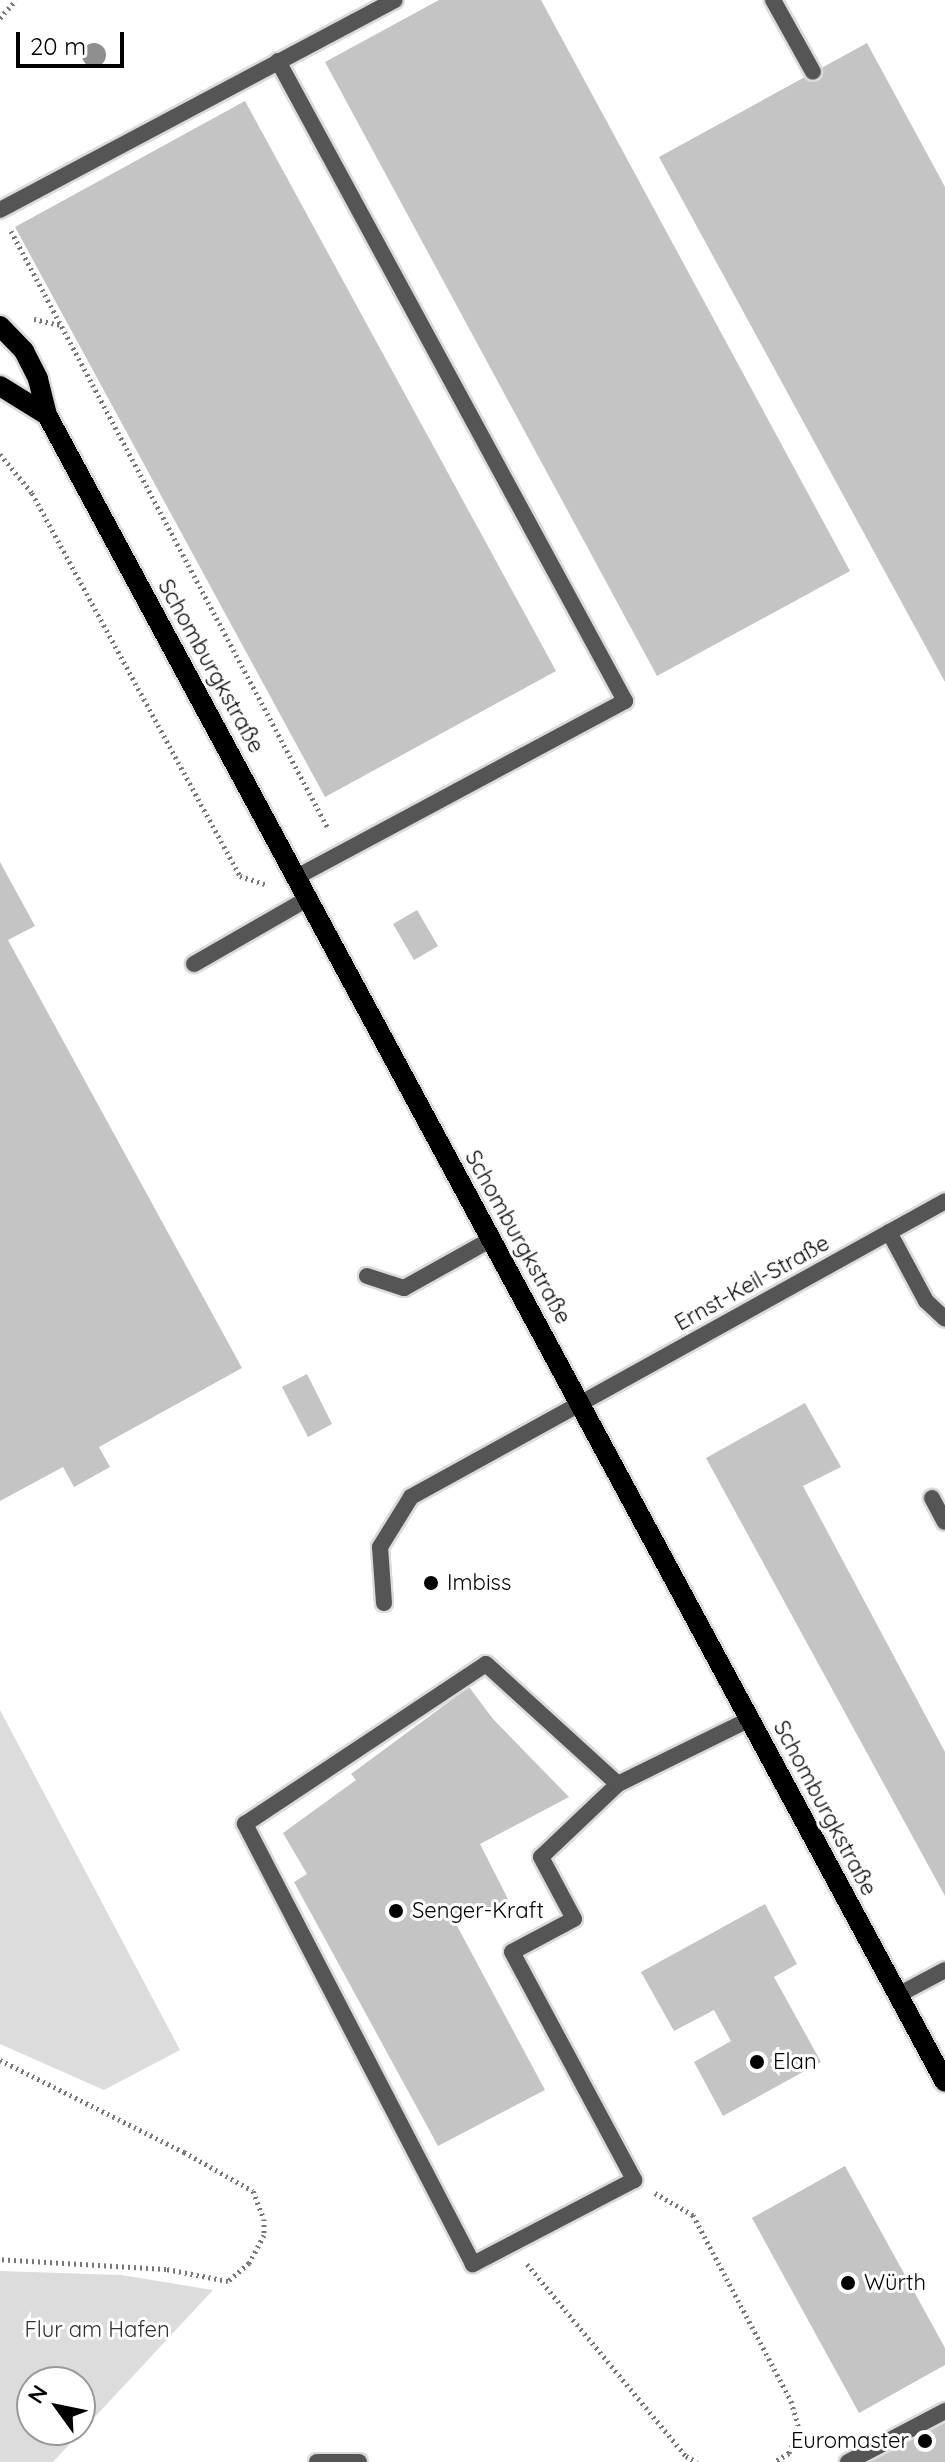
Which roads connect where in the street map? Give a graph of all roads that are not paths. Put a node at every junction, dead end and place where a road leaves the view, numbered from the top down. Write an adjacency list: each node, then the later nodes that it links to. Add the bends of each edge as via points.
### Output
1 (395, 0): 3 (street)
2 (773, 0): 4 (street)
3 (278, 61): 5 (street); 9 (street, via 625,701)
4 (813, 72)
5 (0, 210)
6 (0, 326): 8 (main road, Schomburgkstraße, via 24,351)
7 (0, 386): 8 (main road, Schomburgkstraße)
8 (47, 415): 9 (main road, Schomburgkstraße)
9 (298, 876): 10 (main road, Schomburgkstraße)
10 (309, 898): 11 (street); 14 (main road, Schomburgkstraße)
11 (194, 964)
12 (945, 1201): 13 (street, Ernst-Keil-Straße)
13 (889, 1232): 16 (street, via 926,1301); 17 (street, Ernst-Keil-Straße)
14 (490, 1240): 15 (street, via 404,1288); 17 (main road, Schomburgkstraße)
15 (367, 1276)
16 (945, 1319)
17 (581, 1403): 20 (street, Ernst-Keil-Straße, via 411,1497 380,1547); 21 (main road, Schomburgkstraße)
18 (932, 1498): 19 (street)
19 (945, 1522)
20 (384, 1603)
21 (750, 1719): 22 (street); 24 (main road, Schomburgkstraße)
22 (618, 1784): 22 (street, via 486,1664 245,1824 473,2264 634,2180 512,1952 574,1919 541,1857)
23 (945, 1970): 24 (street)
24 (898, 1995): 25 (main road, Schomburgkstraße)
25 (945, 2082)
26 (945, 2411): 29 (street)
27 (317, 2462): 28 (street)
28 (359, 2462)
29 (848, 2462)

